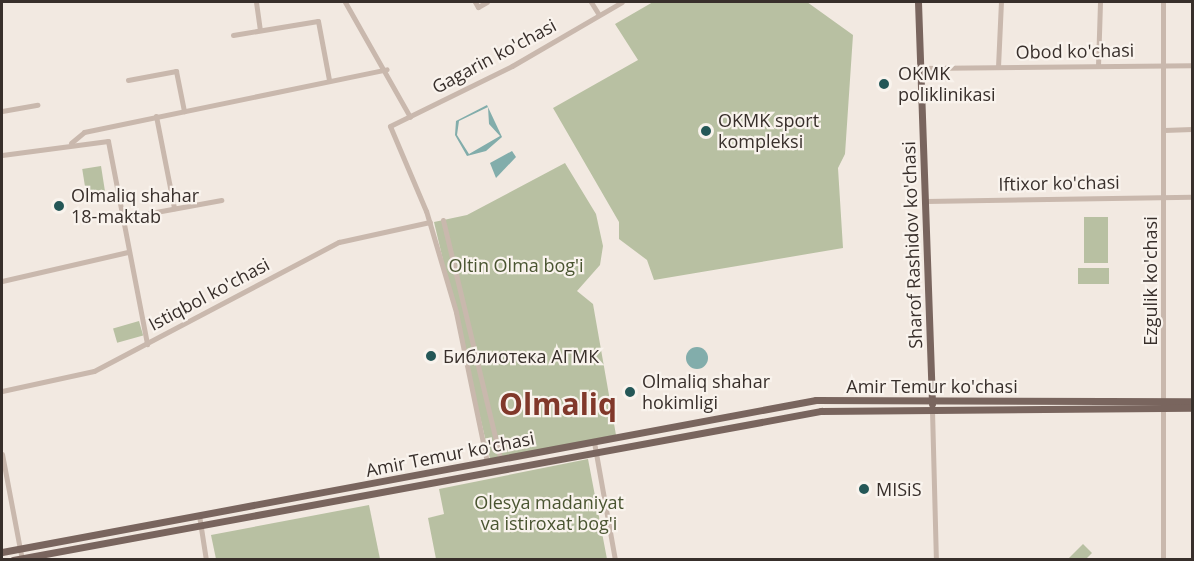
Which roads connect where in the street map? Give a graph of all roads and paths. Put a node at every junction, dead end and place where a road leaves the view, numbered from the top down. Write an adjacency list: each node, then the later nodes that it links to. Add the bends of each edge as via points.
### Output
1 (256, 2): 12 (street)
2 (345, 2): 19 (street)
3 (475, 2): 4 (street, via 478,7)
4 (487, 2)
5 (591, 2): 11 (street)
6 (622, 2): 11 (street, Gagarin ko'chasi)
7 (918, 2): 18 (main road, Sharof Rashidov ko'chasi)
8 (1000, 2): 17 (street)
9 (1100, 2): 16 (street)
10 (1163, 2): 14 (street, Ezgulik ko'chasi)
11 (599, 15): 26 (street, Gagarin ko'chasi)
12 (260, 30): 13 (street); 21 (street, via 318,21)
13 (233, 35)
14 (1163, 65): 15 (street, Obod ko'chasi); 16 (street, Obod ko'chasi); 28 (street, Ezgulik ko'chasi)
15 (1192, 65)
16 (1098, 66): 17 (street, Obod ko'chasi)
17 (998, 67): 18 (street, Obod ko'chasi)
18 (922, 68): 34 (main road, Sharof Rashidov ko'chasi)
19 (387, 69): 21 (street); 26 (street)
20 (128, 80): 24 (street, via 176,71)
21 (329, 80): 24 (street)
22 (36, 105): 23 (street)
23 (2, 111)
24 (184, 111): 25 (street)
25 (156, 116): 29 (street, via 84,132); 35 (street)
26 (410, 117): 38 (street, Gagarin ko'chasi, via 390,130)
27 (1192, 129): 28 (street)
28 (1164, 130): 31 (street, Ezgulik ko'chasi)
29 (71, 143): 30 (street); 36 (street, via 108,141)
30 (2, 155)
31 (1164, 196): 32 (street, Iftixor ko'chasi); 34 (street, Iftixor ko'chasi); 45 (street, Ezgulik ko'chasi)
32 (1192, 197)
33 (221, 200): 35 (street)
34 (926, 201): 43 (main road, Sharof Rashidov ko'chasi)
35 (174, 208): 36 (street)
36 (123, 218): 39 (street)
37 (443, 220): 51 (street)
38 (430, 222): 41 (street, Istiqbol ko'chasi, via 339,242); 52 (street, via 456,312)
39 (128, 252): 40 (street); 41 (street)
40 (2, 281)
41 (147, 344): 42 (street, Istiqbol ko'chasi, via 93,371)
42 (2, 391)
43 (932, 401): 45 (main road, Amir Temur ko'chasi); 47 (main road, Sharof Rashidov ko'chasi); 48 (main road, Amir Temur ko'chasi, via 816,400)
44 (1192, 401): 45 (main road, Amir Temur ko'chasi)
45 (1165, 405): 46 (main road, Amir Temur ko'chasi); 47 (main road, Amir Temur ko'chasi); 66 (street, Ezgulik ko'chasi)
46 (1192, 408)
47 (932, 410): 49 (main road, Amir Temur ko'chasi, via 821,411); 65 (street, Sharof Rashidov ko'chasi)
48 (594, 442): 49 (street); 52 (main road, Amir Temur ko'chasi)
49 (596, 452): 54 (main road, Amir Temur ko'chasi); 64 (street)
50 (2, 454): 59 (street)
51 (500, 454)
52 (487, 462): 53 (main road, Amir Temur ko'chasi)
53 (436, 471): 54 (main road); 55 (main road, Amir Temur ko'chasi)
54 (438, 482): 56 (main road, Amir Temur ko'chasi)
55 (343, 489): 56 (main road); 57 (main road, Amir Temur ko'chasi)
56 (347, 499): 58 (main road, Amir Temur ko'chasi)
57 (199, 515): 58 (street); 59 (main road, Amir Temur ko'chasi)
58 (200, 527): 61 (main road, Amir Temur ko'chasi); 63 (street)
59 (20, 548): 60 (main road, Amir Temur ko'chasi); 61 (street)
60 (2, 552)
61 (22, 559): 62 (main road, Amir Temur ko'chasi)
62 (13, 560)
63 (206, 560)
64 (615, 560)
65 (936, 560)
66 (1163, 560)

